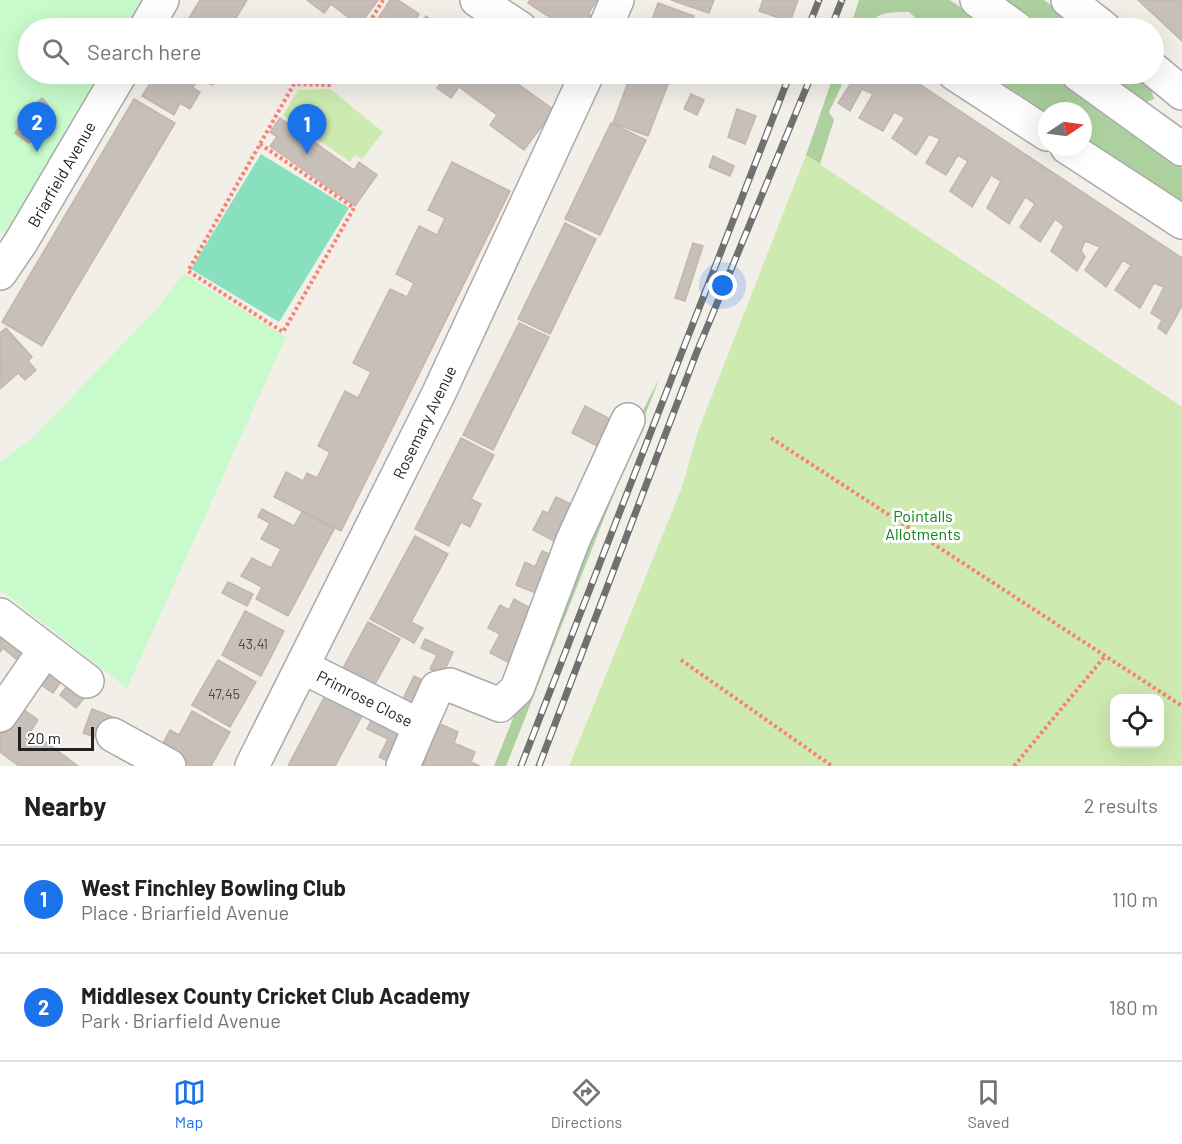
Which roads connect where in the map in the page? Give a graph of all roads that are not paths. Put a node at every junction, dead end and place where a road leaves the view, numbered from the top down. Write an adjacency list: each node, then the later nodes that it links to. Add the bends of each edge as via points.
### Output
1 (162, 0): 5 (street)
2 (477, 0): 6 (street)
3 (617, 0): 7 (street)
4 (977, 0): 8 (street)
5 (152, 18)
6 (505, 18)
7 (609, 18)
8 (1002, 18)
9 (1164, 78): 14 (street)
10 (114, 84): 19 (street, Briarfield Avenue)
11 (582, 84): 23 (street, Rosemary Avenue, via 438,395)
12 (971, 84): 15 (street)
13 (1093, 84): 16 (street)
14 (1182, 93)
15 (1038, 128)
16 (1181, 145)
17 (1081, 156): 18 (street)
18 (1182, 222)
19 (0, 273)
20 (628, 420): 26 (street, via 573,540 517,689 500,705 450,685 437,688)
21 (0, 615): 22 (street)
22 (45, 650): 24 (street); 25 (street)
23 (303, 667): 26 (street, Primrose Close); 29 (street, Rosemary Avenue)
24 (87, 681)
25 (0, 715)
26 (420, 726): 30 (street, Primrose Close)
27 (113, 735): 28 (street)
28 (169, 766)
29 (252, 766)
30 (403, 766)

